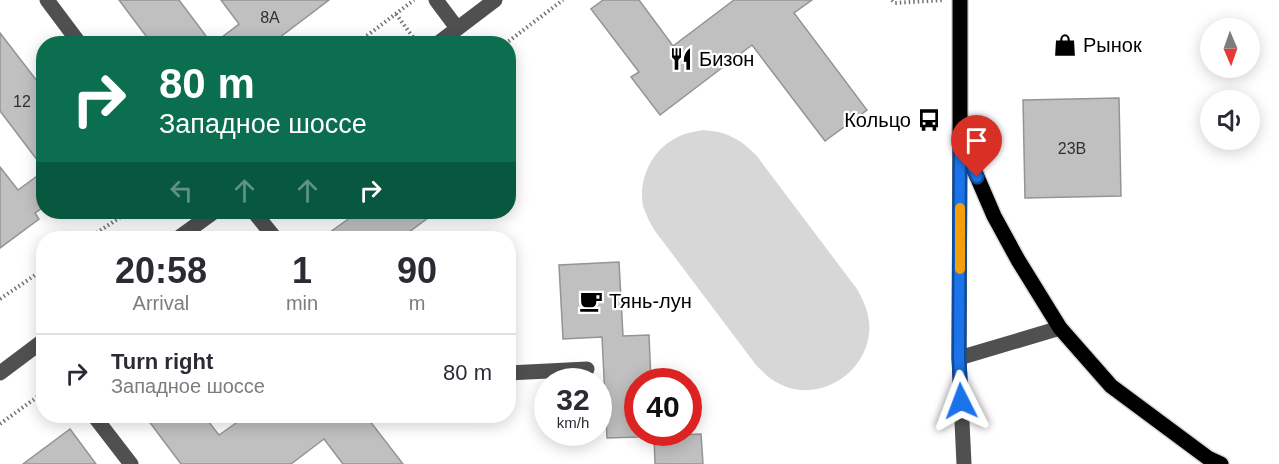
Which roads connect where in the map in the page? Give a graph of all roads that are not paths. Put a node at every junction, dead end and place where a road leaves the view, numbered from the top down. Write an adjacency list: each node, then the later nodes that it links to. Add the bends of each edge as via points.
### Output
1 (47, 0): 6 (street)
2 (436, 0): 5 (street)
3 (495, 0): 5 (street)
4 (960, 0): 8 (main road)
5 (457, 28): 7 (street)
6 (74, 36)
7 (447, 36)
8 (960, 138): 13 (main road, via 999,225); 15 (street)
9 (203, 219): 11 (street)
10 (260, 219): 12 (street)
11 (187, 231)
12 (269, 231)
13 (1060, 328): 15 (street); 22 (main road, via 1111,386)
14 (36, 348): 17 (street)
15 (959, 358): 21 (street)
16 (534, 372): 18 (street)
17 (0, 373)
18 (516, 373)
19 (99, 423): 20 (street)
20 (131, 464)
21 (964, 464)
22 (1221, 464)

